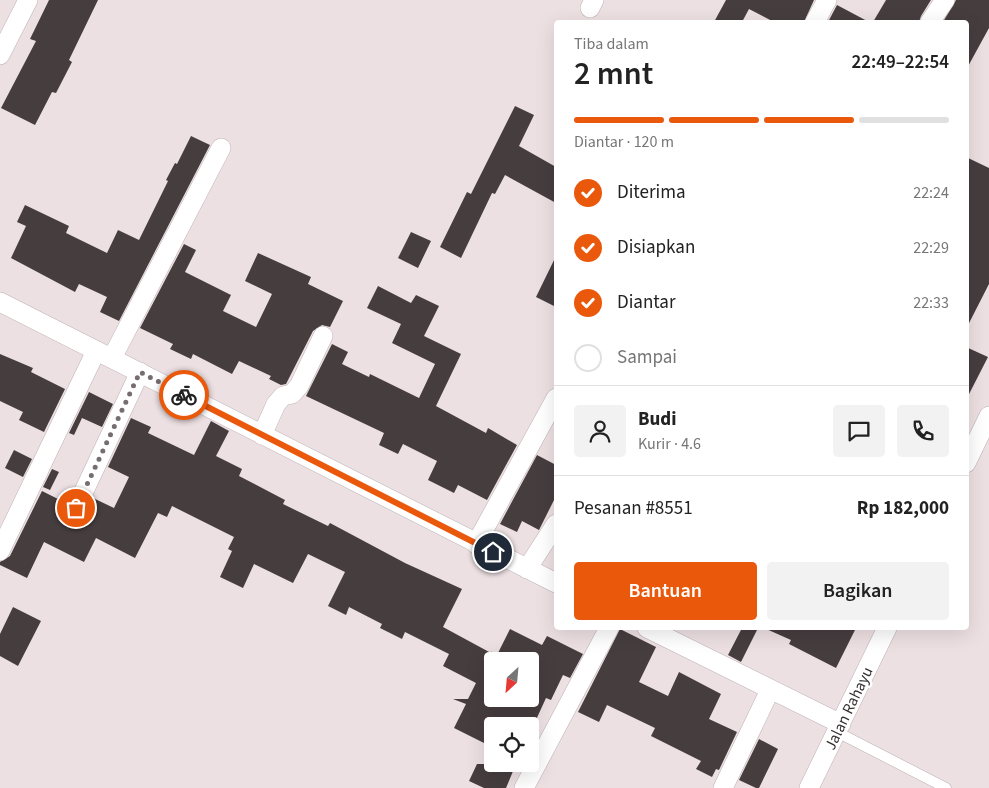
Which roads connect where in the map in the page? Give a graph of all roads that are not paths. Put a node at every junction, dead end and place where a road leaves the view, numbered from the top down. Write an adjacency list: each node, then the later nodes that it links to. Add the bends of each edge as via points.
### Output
1 (28, 0): 6 (street)
2 (827, 0): 4 (street)
3 (945, 0): 5 (street)
4 (816, 20)
5 (931, 20)
6 (0, 55)
7 (221, 148): 10 (street)
8 (0, 302): 10 (street)
9 (324, 336): 14 (street, via 299,386 276,404)
10 (104, 354): 11 (street); 19 (street)
11 (140, 372): 14 (street); 16 (street)
12 (554, 402): 18 (street)
13 (989, 416): 15 (street)
14 (262, 435): 18 (street)
15 (969, 457)
16 (76, 508)
17 (554, 527): 20 (street)
18 (476, 544): 20 (street)
19 (0, 551)
20 (527, 569): 21 (street)
21 (554, 582)
22 (608, 630): 27 (street)
23 (656, 630): 25 (street)
24 (886, 630): 26 (street, Jalan Rahayu)
25 (770, 690): 26 (street); 28 (street)
26 (839, 728): 29 (street, Jalan Rahayu); 30 (lane)
27 (524, 788)
28 (723, 788)
29 (809, 788)
30 (946, 788)

